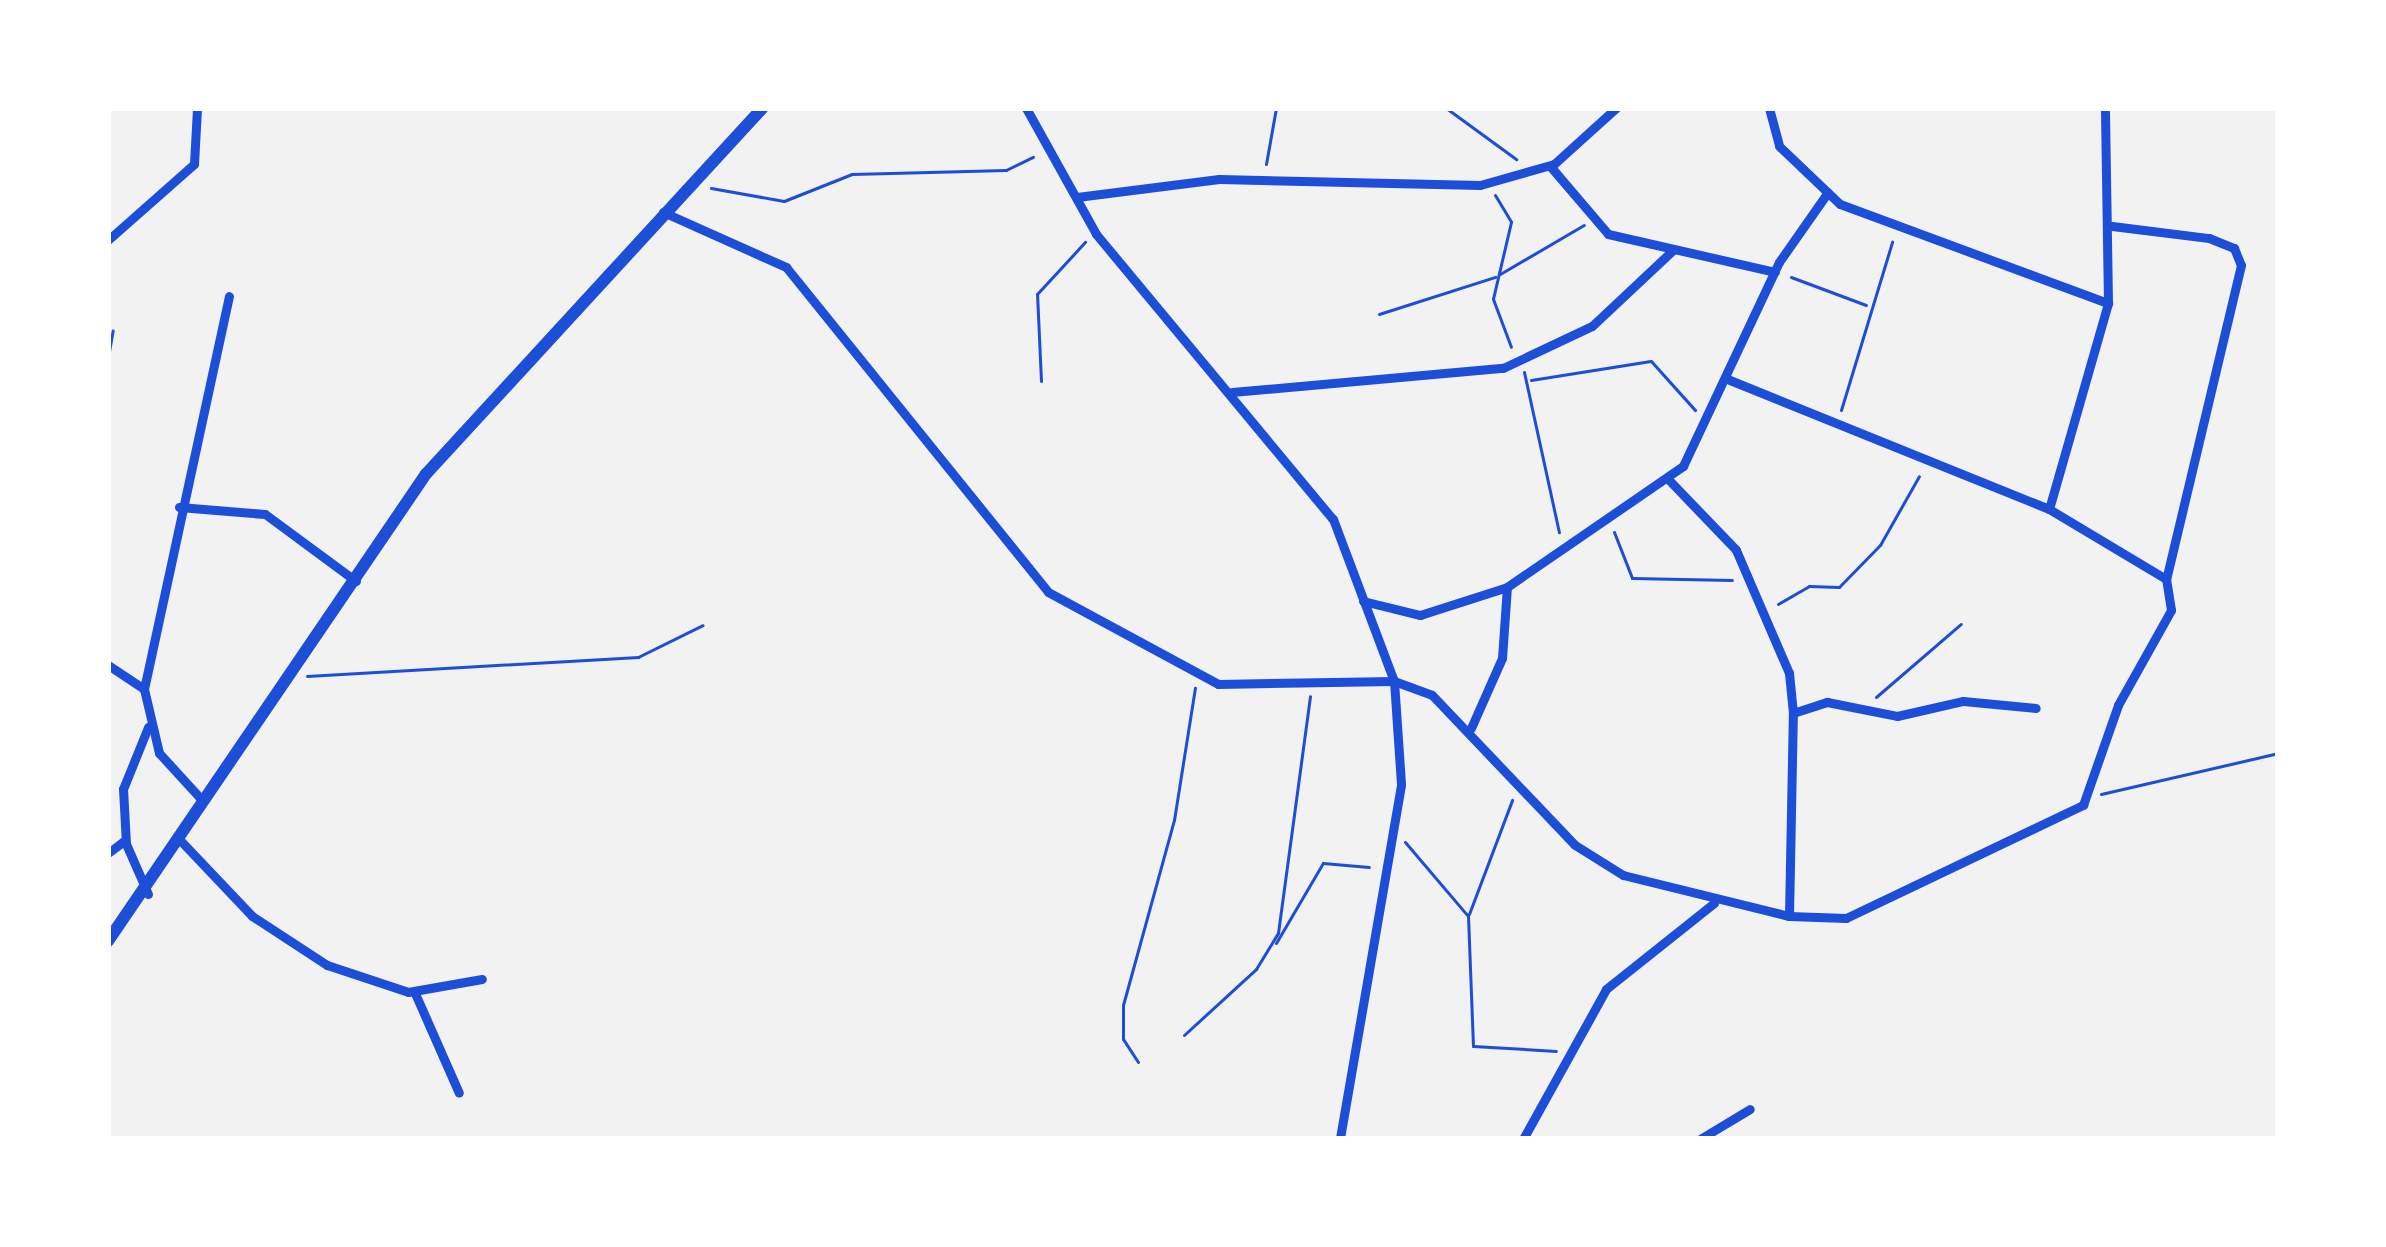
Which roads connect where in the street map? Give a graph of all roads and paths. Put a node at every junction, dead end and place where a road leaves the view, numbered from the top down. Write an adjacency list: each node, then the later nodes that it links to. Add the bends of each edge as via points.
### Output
1 (197, 108): 22 (street, via 194,164)
2 (762, 108): 13 (street)
3 (1026, 108): 9 (street)
4 (1276, 108): 12 (path)
5 (1446, 108): 11 (path)
6 (1616, 108): 10 (street)
7 (1769, 108): 15 (street, via 1779,146)
8 (2105, 108): 19 (street)
9 (1049, 146): 13 (path, via 1006,170 852,174 784,201); 16 (street)
10 (1550, 166): 11 (street); 18 (street)
11 (1532, 171): 14 (street)
12 (1263, 178): 14 (street); 16 (street)
13 (690, 182): 17 (street)
14 (1487, 183): 25 (path, via 1511,222)
15 (1828, 193): 20 (street); 24 (street)
16 (1077, 197): 21 (street)
17 (663, 212): 47 (street, via 426,474); 55 (street, via 786,267 1028,573)
18 (1590, 220): 23 (street); 25 (path)
19 (2112, 226): 27 (street); 45 (street, via 2209,238 2234,248 2241,265)
20 (1896, 231): 27 (street); 28 (path)
21 (1096, 234): 35 (path, via 1037,294); 36 (street)
22 (108, 240)
23 (1673, 250): 24 (street); 32 (street, via 1618,308)
24 (1775, 272): 28 (path); 34 (street)
25 (1497, 276): 29 (path); 32 (path, via 1493,299)
26 (230, 296): 41 (street, via 208,426)
27 (2108, 303): 42 (street)
28 (1868, 306): 38 (path)
29 (1379, 314)
30 (112, 330): 31 (path)
31 (108, 357)
32 (1519, 363): 33 (path); 36 (street)
33 (1530, 380): 37 (path, via 1651,361); 44 (path)
34 (1729, 380): 37 (street); 38 (street)
35 (1041, 381)
36 (1232, 392): 49 (street, via 1333,519)
37 (1708, 424): 40 (street)
38 (1835, 429): 39 (street)
39 (1925, 464): 42 (street); 50 (path, via 1880,545 1839,587 1809,586)
40 (1668, 479): 43 (street); 46 (street, via 1724,528)
41 (178, 507): 47 (street, via 265,514); 58 (street)
42 (2048, 509): 45 (street)
43 (1609, 514): 44 (street); 46 (path, via 1632,578)
44 (1562, 545): 48 (street)
45 (2166, 579): 66 (street, via 2171,610 2118,705)
46 (1746, 580): 50 (street)
47 (356, 581): 54 (street)
48 (1507, 587): 49 (street, via 1420,615); 63 (street, via 1503,656)
49 (1362, 601): 56 (street)
50 (1759, 616): 61 (street, via 1789,673)
51 (1960, 624): 60 (path)
52 (703, 626): 54 (path, via 638,657)
53 (108, 665): 58 (street)
54 (288, 676): 67 (street)
55 (1199, 676): 57 (street); 83 (path, via 1123,1006 1123,1039)
56 (1394, 681): 57 (street); 63 (street); 68 (street, via 1404,754)
57 (1310, 688): 78 (path)
58 (144, 689): 62 (street)
59 (2036, 707): 60 (street)
60 (1863, 708): 61 (street, via 1814,702)
61 (1793, 713): 76 (street)
62 (148, 727): 67 (street); 70 (street, via 123,789)
63 (1472, 728): 65 (street)
64 (2278, 753): 66 (path)
65 (1521, 783): 74 (street, via 1575,845 1622,875); 75 (path)
66 (2088, 797): 76 (street, via 2060,824 1897,902 1846,918)
67 (202, 800): 69 (street)
68 (1390, 831): 72 (street); 75 (path, via 1445,876)
69 (179, 839): 73 (street); 80 (street, via 252,916 328,965)
70 (125, 840): 71 (street); 73 (street)
71 (108, 854)
72 (1382, 869): 78 (path, via 1324,863); 86 (street)
73 (148, 894): 77 (street)
74 (1715, 902): 76 (street); 82 (street, via 1630,962)
75 (1468, 916): 82 (path, via 1473,1046)
76 (1789, 916)
77 (108, 941)
78 (1274, 945): 81 (path)
79 (482, 979): 80 (street)
80 (414, 991): 84 (street)
81 (1184, 1035)
82 (1564, 1051): 87 (street)
83 (1138, 1062)
84 (458, 1093)
85 (1750, 1109): 88 (street)
86 (1340, 1139)
87 (1523, 1139)
88 (1700, 1139)

